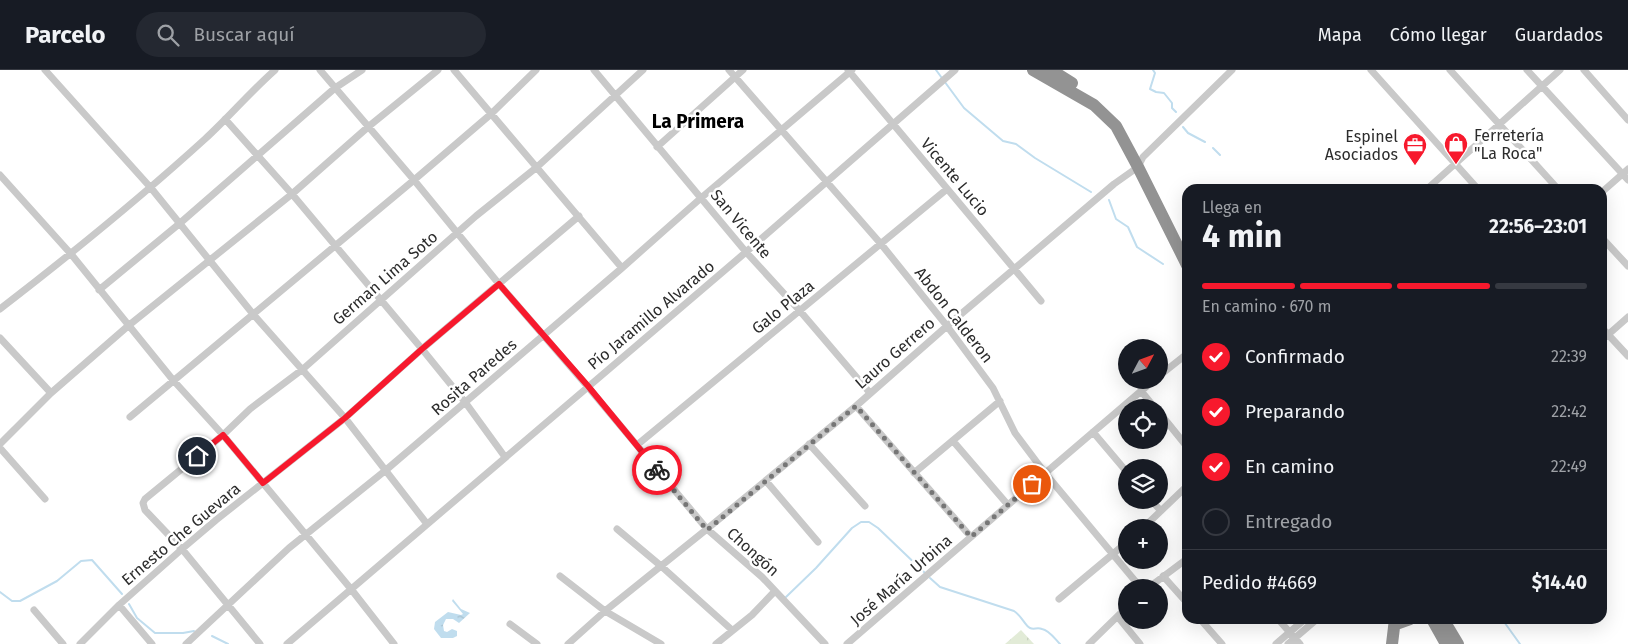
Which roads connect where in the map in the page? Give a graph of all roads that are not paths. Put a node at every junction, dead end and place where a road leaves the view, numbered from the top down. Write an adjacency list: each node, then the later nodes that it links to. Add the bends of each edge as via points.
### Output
1 (45, 70): 47 (street)
2 (275, 70): 27 (street)
3 (320, 70): 24 (street, Chongón)
4 (362, 70): 24 (street)
5 (438, 70): 31 (street)
6 (454, 70): 26 (street)
7 (536, 70): 26 (street)
8 (594, 70): 25 (street, San Vicente)
9 (643, 70): 25 (street, German Lima Soto)
10 (730, 70): 22 (street, Abdon Calderon)
11 (743, 70): 22 (street)
12 (955, 70): 29 (street, Pío Jaramillo Alvarado)
13 (1032, 70): 35 (highway, via 1106,115)
14 (1051, 70): 35 (highway, via 1113,110)
15 (1371, 70): 36 (street)
16 (1450, 70): 30 (street)
17 (1527, 70): 23 (street)
18 (1560, 70): 23 (street)
19 (1584, 70): 28 (street)
20 (850, 71): 29 (street, Vicente Lucio); 32 (street, Rosita Paredes)
21 (1227, 72): 35 (street, Lauro Gerrero)
22 (735, 77): 32 (street, Abdon Calderon); 33 (street)
23 (1542, 86): 30 (street); 38 (street)
24 (334, 88): 31 (street, Chongón); 34 (street)
25 (615, 96): 33 (street, San Vicente); 37 (street, German Lima Soto)
26 (491, 114): 37 (street); 40 (street)
27 (225, 119): 34 (street); 47 (street)
28 (1628, 120)
29 (894, 125): 42 (street, Pío Jaramillo Alvarado); 48 (street, Vicente Lucio)
30 (1499, 125): 36 (street); 45 (street)
31 (368, 127): 40 (street, Chongón); 49 (street)
32 (780, 130): 42 (street, Abdon Calderon); 50 (street, Rosita Paredes)
33 (657, 146): 50 (street, San Vicente)
34 (259, 156): 49 (street); 52 (street)
35 (1140, 162): 54 (highway); 60 (highway); 64 (street, Lauro Gerrero)
36 (1457, 164): 43 (street); 44 (street)
37 (536, 167): 51 (street); 53 (street, German Lima Soto)
38 (1625, 171): 41 (street); 46 (street)
39 (0, 175): 59 (street)
40 (414, 180): 53 (street, Chongón); 57 (street)
41 (1628, 180)
42 (826, 181): 56 (street, Abdon Calderon); 58 (street, Pío Jaramillo Alvarado)
43 (1433, 184)
44 (1474, 184)
45 (1553, 184)
46 (1607, 187)
47 (151, 188): 52 (street); 59 (street)
48 (946, 189): 56 (street, Galo Plaza); 64 (street, Vicente Lucio)
49 (292, 194): 57 (street); 61 (street)
50 (701, 198): 58 (street, San Vicente); 63 (street, Rosita Paredes)
51 (579, 216): 63 (street); 65 (street, Ernesto Che Guevara)
52 (179, 224): 61 (street); 66 (street)
53 (458, 233): 65 (street, Chongón); 67 (street, German Lima Soto)
54 (1182, 238)
55 (1607, 243): 62 (street)
56 (882, 244): 70 (street, Galo Plaza); 74 (street, Abdon Calderon)
57 (336, 246): 67 (street); 71 (street)
58 (746, 252): 70 (street, San Vicente); 84 (street, Pío Jaramillo Alvarado)
59 (71, 254): 66 (street); 69 (street)
60 (1182, 254)
61 (210, 260): 71 (street); 73 (street)
62 (1628, 266)
63 (622, 268): 76 (street, Rosita Paredes)
64 (1014, 270): 68 (street, Vicente Lucio); 74 (street, Lauro Gerrero)
65 (499, 284): 76 (street, Chongón); 78 (street, Ernesto Che Guevara)
66 (99, 290): 73 (street)
67 (380, 300): 78 (street); 81 (street, German Lima Soto)
68 (1042, 301)
69 (0, 310)
70 (800, 311): 87 (street, San Vicente); 101 (street, Galo Plaza)
71 (254, 314): 81 (street); 83 (street)
72 (1628, 317): 75 (street)
73 (128, 326): 83 (street); 86 (street)
74 (947, 326): 87 (street, Lauro Gerrero); 89 (street, Abdon Calderon)
75 (1609, 334): 79 (street)
76 (543, 336): 84 (street, Chongón); 90 (street, Rosita Paredes)
77 (0, 338): 86 (street)
78 (422, 349): 90 (street); 93 (street, Ernesto Che Guevara)
79 (1628, 356)
80 (1182, 358): 82 (street)
81 (303, 369): 93 (street); 96 (street, German Lima Soto, via 250,409)
82 (1168, 369)
83 (173, 380): 92 (street); 96 (street)
84 (588, 386): 101 (street, Chongón); 103 (street, Pío Jaramillo Alvarado)
85 (1141, 390): 88 (street); 95 (street, José María Urbina)
86 (51, 392): 99 (street)
87 (870, 393): 91 (street, Lauro Gerrero)
88 (1148, 399)
89 (1000, 401): 97 (street); 107 (street, Abdon Calderon, via 1015,433)
90 (465, 402): 103 (street); 105 (street, Rosita Paredes)
91 (856, 406): 100 (street, Lauro Gerrero); 106 (street)
92 (130, 417)
93 (345, 418): 105 (street); 109 (street, Ernesto Che Guevara)
94 (1168, 423): 98 (street)
95 (1093, 432): 104 (street); 107 (street, José María Urbina)
96 (223, 435): 109 (street); 122 (street, German Lima Soto, via 143,503)
97 (953, 441): 106 (street); 112 (street)
98 (1182, 441)
99 (0, 444)
100 (809, 444): 108 (street, Lauro Gerrero); 113 (street)
101 (636, 445): 118 (street, Chongón)
102 (0, 448): 111 (street)
103 (505, 457): 116 (street, Pío Jaramillo Alvarado)
104 (1118, 462)
105 (386, 470): 116 (street); 119 (street, Rosita Paredes)
106 (914, 473): 120 (street)
107 (1045, 473): 112 (street, José María Urbina); 124 (street, Abdon Calderon)
108 (766, 481): 118 (street, Lauro Gerrero); 121 (street)
109 (263, 483): 119 (street); 122 (street, Ernesto Che Guevara)
110 (1182, 490): 114 (street)
111 (44, 499)
112 (1008, 504): 120 (street, José María Urbina)
113 (865, 506)
114 (1161, 511): 115 (street)
115 (1153, 519)
116 (427, 524): 131 (street, Pío Jaramillo Alvarado)
117 (617, 529): 126 (street)
118 (707, 530): 126 (street, Lauro Gerrero); 132 (street, Chongón)
119 (306, 536): 131 (street); 136 (street, Rosita Paredes)
120 (971, 537): 164 (street, José María Urbina)
121 (818, 542)
122 (182, 549): 135 (street, Ernesto Che Guevara); 136 (street)
123 (1118, 551): 124 (street)
124 (1114, 555): 129 (street, Abdon Calderon); 134 (street)
125 (1182, 562): 128 (street)
126 (661, 566): 138 (street, Lauro Gerrero); 149 (street)
127 (560, 576): 138 (street)
128 (1163, 576): 130 (street); 133 (street)
129 (1134, 579)
130 (1159, 579)
131 (351, 589): 157 (street, Pío Jaramillo Alvarado); 158 (street)
132 (774, 591): 149 (street, via 752,615); 163 (street, Chongón)
133 (1182, 597)
134 (1059, 599)
135 (119, 605): 153 (street, Ernesto Che Guevara); 154 (street)
136 (228, 606): 155 (street, Rosita Paredes); 156 (street)
137 (34, 610): 152 (street)
138 (605, 611): 160 (street, Lauro Gerrero); 161 (street)
139 (1118, 617): 165 (street)
140 (510, 624): 159 (street)
141 (1204, 624): 167 (street)
142 (1283, 624): 150 (street)
143 (1299, 624): 150 (street)
144 (1313, 624): 151 (street)
145 (1395, 624): 170 (highway)
146 (1435, 624): 171 (highway)
147 (1446, 624): 172 (highway)
148 (1128, 629): 166 (street)
149 (732, 630): 162 (street)
150 (1290, 632): 151 (street); 168 (street)
151 (1298, 641): 169 (street)
152 (63, 644)
153 (80, 644)
154 (152, 644)
155 (186, 644)
156 (260, 644)
157 (288, 644)
158 (394, 644)
159 (537, 644)
160 (568, 644)
161 (661, 644)
162 (716, 644)
163 (825, 644)
164 (847, 644)
165 (1089, 644)
166 (1140, 644)
167 (1222, 644)
168 (1276, 644)
169 (1288, 644)
170 (1392, 644)
171 (1446, 644)
172 (1458, 644)

